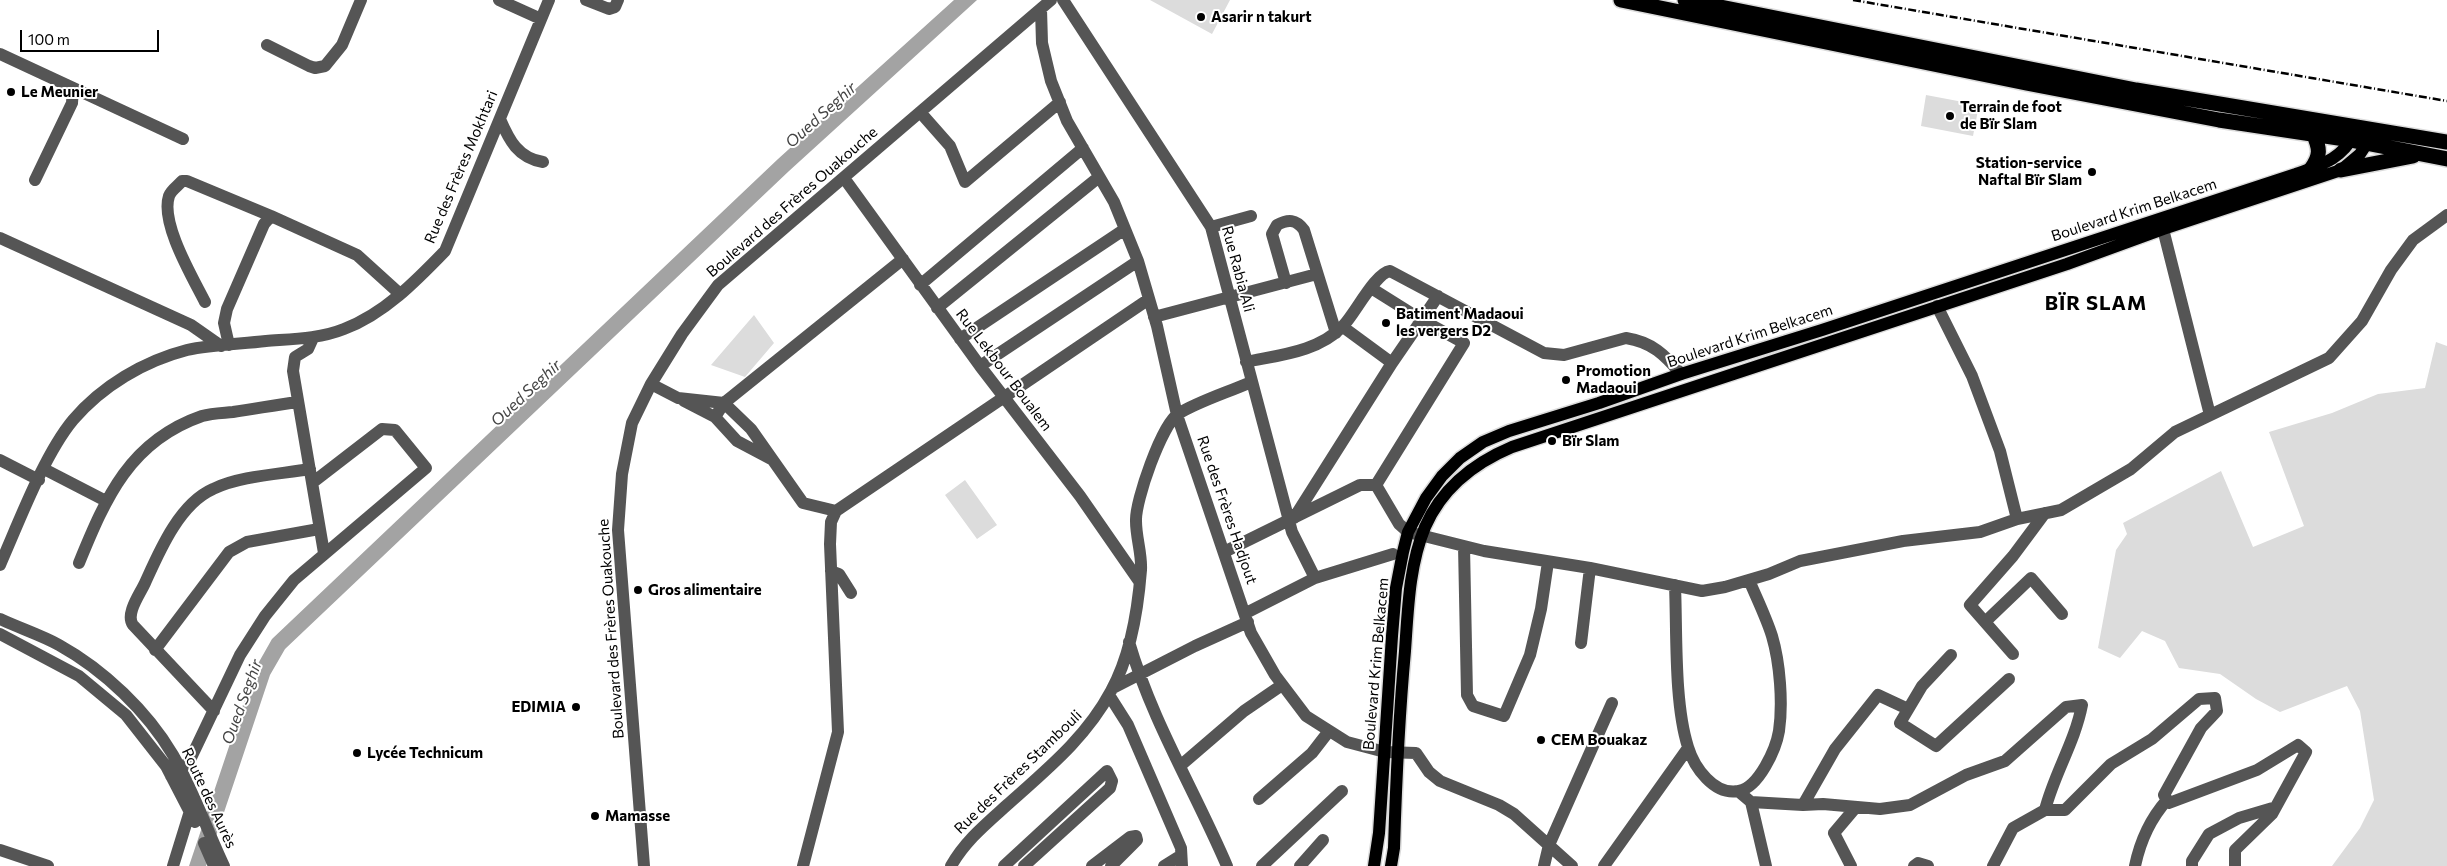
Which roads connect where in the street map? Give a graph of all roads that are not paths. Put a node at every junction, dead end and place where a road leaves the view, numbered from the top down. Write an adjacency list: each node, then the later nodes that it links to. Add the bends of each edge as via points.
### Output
1 (361, 0): 12 (street, via 342,45 326,66 309,66)
2 (500, 0): 11 (street)
3 (549, 0): 11 (street, Rue des Frères Mokhtari)
4 (586, 0): 5 (street, via 609,9 615,7)
5 (618, 0)
6 (1051, 0): 10 (street, Boulevard des Frères Ouakouche)
7 (1063, 0): 35 (street, Rue Rabia Ali)
8 (1621, 0): 18 (highway, via 2219,120)
9 (1685, 0): 19 (highway)
10 (1041, 9): 15 (street, Rue des Frères Hadjout, via 1042,43 1050,81); 16 (street, Boulevard des Frères Ouakouche)
11 (541, 20): 17 (street, Rue des Frères Mokhtari)
12 (268, 45)
13 (0, 54): 14 (street)
14 (73, 88): 21 (street); 31 (street, via 72,103)
15 (1060, 102): 16 (street, via 965,182 950,146); 23 (street, Rue des Frères Hadjout)
16 (920, 112): 30 (street, Boulevard des Frères Ouakouche)
17 (500, 118): 26 (street, via 517,150); 45 (street, Rue des Frères Mokhtari, via 445,251)
18 (2313, 133): 19 (highway); 27 (highway, via 2319,151 2318,160)
19 (2355, 134): 20 (highway); 27 (main road, Boulevard Krim Belkacem, via 2347,149)
20 (2371, 137): 22 (highway); 24 (highway); 28 (main road, Boulevard Krim Belkacem, via 2351,163)
21 (184, 139)
22 (2447, 142)
23 (1083, 148): 29 (street, Rue des Frères Hadjout); 43 (street)
24 (2420, 154): 25 (highway); 28 (highway)
25 (2447, 159)
26 (544, 162)
27 (2311, 169): 62 (main road, Boulevard Krim Belkacem)
28 (2341, 170): 37 (main road, Boulevard Krim Belkacem)
29 (1099, 177): 36 (street, Rue des Frères Hadjout); 51 (street)
30 (844, 178): 39 (street, Rue Lekbour Boualem); 64 (street, Boulevard des Frères Ouakouche, via 718,284)
31 (35, 180)
32 (2447, 215): 69 (street, via 2413,240 2391,270 2362,321 2329,358)
33 (271, 216): 45 (street, via 358,255); 49 (street, via 187,181 170,194 168,206 176,241); 54 (street, via 261,230)
34 (1251, 216): 35 (street)
35 (1211, 227): 47 (street, Rue Rabia Ali)
36 (1125, 229): 40 (street, Rue des Frères Hadjout); 57 (street)
37 (2163, 229): 50 (main road, Boulevard Krim Belkacem); 69 (street)
38 (0, 238): 58 (street, via 191,324)
39 (903, 260): 43 (street, Rue Lekbour Boualem); 67 (street)
40 (1138, 261): 48 (street, Rue des Frères Hadjout); 61 (street)
41 (1317, 274): 42 (street); 42 (street, via 1304,230 1296,222 1285,222 1277,225 1272,234); 55 (street)
42 (1286, 284): 47 (street)
43 (920, 285): 51 (street, Rue Lekbour Boualem)
44 (1371, 288): 46 (street, via 1382,273 1390,271); 53 (street); 55 (street)
45 (400, 294): 56 (street, Rue des Frères Mokhtari, via 375,313 344,329)
46 (1438, 296): 53 (street); 62 (street, via 1544,353 1564,355 1626,338 1663,353)
47 (1229, 298): 52 (street); 59 (street, Rue Rabia Ali)
48 (1149, 299): 52 (street, Rue des Frères Hadjout); 65 (street)
49 (205, 302)
50 (1937, 306): 79 (street, via 1972,376 2000,451); 83 (main road, Boulevard Krim Belkacem, via 1488,457 1450,487)
51 (938, 308): 57 (street, Rue Lekbour Boualem)
52 (1154, 317): 68 (street, Rue des Frères Hadjout)
53 (1422, 320): 60 (street); 75 (street, via 1464,343)
54 (224, 322): 58 (street); 58 (street)
55 (1340, 330): 59 (street, via 1309,348); 60 (street)
56 (313, 338): 58 (street, Rue des Frères Mokhtari); 66 (street, via 308,350 295,356 293,361)
57 (960, 339): 61 (street, Rue Lekbour Boualem)
58 (220, 344): 73 (street, Rue des Frères Mokhtari, via 161,359 119,380 73,420)
59 (1246, 362): 63 (street, Rue Rabia Ali)
60 (1392, 363): 80 (street)
61 (980, 366): 65 (street, Rue Lekbour Boualem)
62 (1682, 374): 82 (main road, Boulevard Krim Belkacem, via 1483,442 1442,476)
63 (1251, 382): 68 (street); 80 (street, Rue Rabia Ali)
64 (651, 384): 67 (street); 140 (street, Boulevard des Frères Ouakouche, via 632,422 622,474 618,530)
65 (1003, 397): 77 (street); 95 (street, Rue Lekbour Boualem, via 1080,496)
66 (297, 402): 72 (street); 76 (street, via 204,416 174,429 144,450 120,476)
67 (720, 414): 71 (street, via 751,429); 71 (street, via 736,441)
68 (1177, 415): 85 (street, Rue des Frères Hadjout); 95 (street, Rue des Frères Stambouli, via 1154,456 1140,493 1135,520 1141,568)
69 (2210, 415): 78 (street, via 2175,432 2123,474 2061,510)
70 (0, 460): 73 (street)
71 (773, 460): 77 (street, via 803,503)
72 (310, 469): 74 (street); 105 (street, via 212,489 179,518 159,551 131,614 133,626)
73 (42, 474): 76 (street); 90 (street, Rue des Frères Mokhtari)
74 (312, 483): 81 (street); 86 (street, via 382,429 395,430 426,468)
75 (1376, 484): 80 (street, via 1360,485); 82 (street)
76 (106, 501): 88 (street)
77 (836, 511): 92 (street, via 831,522)
78 (2045, 513): 79 (street); 101 (street, via 1970,605)
79 (2016, 519): 94 (street, via 1980,532 1903,541 1800,561)
80 (1291, 520): 85 (street); 93 (street, Rue Rabia Ali)
81 (319, 529): 86 (street); 105 (street, via 237,546 219,564)
82 (1408, 532): 83 (street); 118 (main road, Boulevard Krim Belkacem, via 1396,588)
83 (1422, 536): 84 (street); 117 (main road, Boulevard Krim Belkacem, via 1409,595)
84 (1464, 546): 89 (street); 89 (street, via 1467,695 1473,706 1504,716 1530,655)
85 (1224, 552): 99 (street, Rue des Frères Hadjout)
86 (324, 553): 114 (street, via 294,580 265,616 240,655)
87 (1393, 554): 93 (street)
88 (79, 562)
89 (1548, 562): 91 (street)
90 (0, 565)
91 (1590, 568): 96 (street); 104 (street)
92 (831, 571): 97 (street, via 839,574); 141 (street, via 838,732)
93 (1315, 578): 99 (street)
94 (1749, 580): 96 (street, via 1702,591); 122 (street, via 1772,638 1781,689 1779,732 1767,765 1749,786)
95 (1139, 581): 103 (street, Rue des Frères Stambouli)
96 (1675, 585): 116 (street, via 1679,676)
97 (851, 593)
98 (2062, 614): 101 (street, via 2031,578)
99 (1247, 617): 108 (street); 110 (street, Rue des Frères Hadjout, via 1251,633)
100 (0, 619): 120 (street, Route des Aurès, via 58,644 116,687 156,730)
101 (1985, 622): 106 (street)
102 (0, 634): 120 (street, Route des Aurès, via 54,662 94,688 126,716)
103 (1129, 641): 108 (street); 111 (street, Rue des Frères Stambouli)
104 (1581, 643)
105 (155, 650): 114 (street)
106 (2012, 654)
107 (1951, 655): 113 (street, via 1922,686)
108 (1139, 676): 111 (street); 119 (street)
109 (2009, 679): 113 (street, via 1936,746 1900,723)
110 (1282, 685): 115 (street, Rue des Frères Hadjout, via 1306,716); 119 (street, via 1244,711)
111 (1111, 692): 135 (street, via 1181,848); 142 (street, Rue des Frères Stambouli, via 1096,719 1050,768 974,835)
112 (1612, 703): 132 (street)
113 (1908, 709): 126 (street, via 1878,694 1835,749)
114 (214, 711): 120 (street, via 189,762)
115 (1329, 731): 118 (street, Rue des Frères Hadjout, via 1347,742); 123 (street, via 1312,753)
116 (1688, 748): 122 (street, via 1700,772 1711,784); 155 (street)
117 (1398, 751): 118 (street, Rue des Frères Hadjout); 132 (street, Rue des Frères Hadjout, via 1416,753 1428,772 1440,781 1499,805 1526,823); 152 (main road, Boulevard Krim Belkacem)
118 (1385, 752): 151 (main road, Boulevard Krim Belkacem)
119 (1180, 766): 148 (street)
120 (176, 773): 130 (street, Route des Aurès)
121 (1342, 791): 149 (street)
122 (1738, 791): 125 (street)
123 (1259, 799)
124 (2167, 800): 128 (street, via 2169,803 2188,797 2257,770 2298,745 2306,752); 129 (street, via 2164,795 2201,728 2217,710 2215,698 2199,699 2152,739 2111,764 2065,810); 161 (street, via 2156,812)
125 (1751, 802): 126 (street); 156 (street)
126 (1803, 805): 127 (street)
127 (1856, 807): 129 (street, via 1880,809 1910,805 1966,775 2004,761 2066,707 2082,705); 157 (street, via 1834,833)
128 (2276, 807): 134 (street); 162 (street, via 2239,818 2209,834)
129 (2045, 810): 160 (street, via 2013,828)
130 (196, 817): 137 (street); 138 (street, Route des Aurès); 139 (street, Route des Aurès)
131 (1323, 840): 150 (street)
132 (1549, 845): 153 (street); 154 (street, Rue des Frères Hadjout)
133 (0, 850): 136 (street)
134 (2235, 850): 163 (street); 164 (street)
135 (1181, 861): 147 (street)
136 (48, 866)
137 (174, 866)
138 (214, 866)
139 (224, 866)
140 (644, 866)
141 (803, 866)
142 (952, 866)
143 (1004, 866): 144 (street, via 1106,771 1112,781 1110,788)
144 (1024, 866)
145 (1092, 866): 146 (street, via 1130,837 1136,836 1137,840)
146 (1111, 866)
147 (1164, 866)
148 (1227, 866)
149 (1262, 866)
150 (1300, 866)
151 (1374, 866)
152 (1391, 866)
153 (1544, 866)
154 (1572, 866)
155 (1604, 866)
156 (1766, 866)
157 (1852, 866)
158 (1914, 866): 159 (street, via 1918,863)
159 (1928, 866)
160 (1993, 866)
161 (2135, 866)
162 (2192, 866)
163 (2227, 866)
164 (2235, 866)

